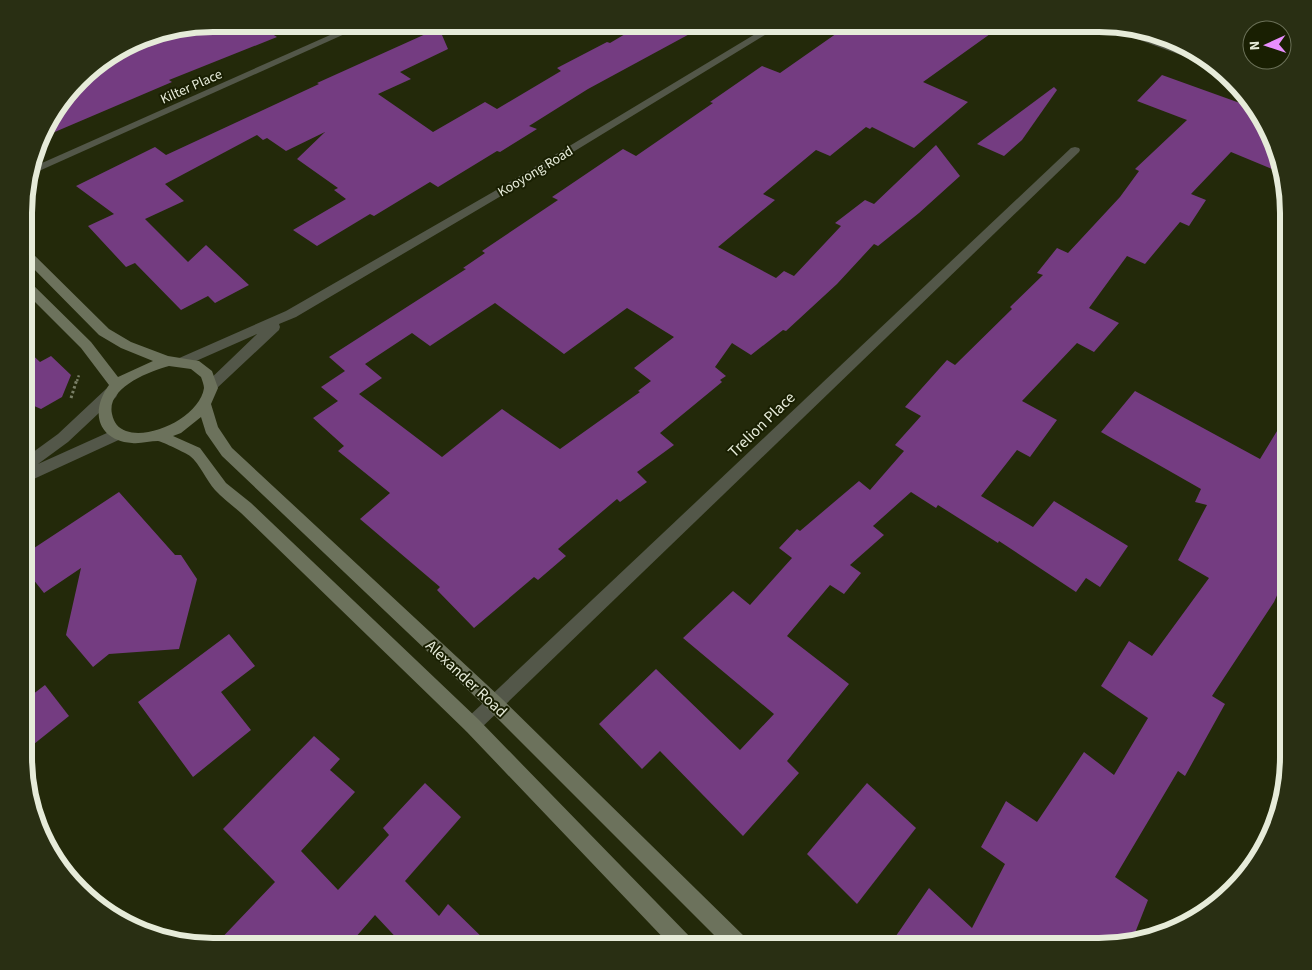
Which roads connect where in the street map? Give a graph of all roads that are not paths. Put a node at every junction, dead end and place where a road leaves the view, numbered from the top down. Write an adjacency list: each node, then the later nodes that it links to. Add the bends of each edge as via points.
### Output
1 (344, 32): 6 (street, Kilter Place)
2 (765, 32): 9 (street, Kooyong Road)
3 (1135, 36): 4 (street)
4 (1182, 53)
5 (1075, 150): 18 (street, Trelion Place)
6 (39, 169)
7 (32, 260): 10 (main road, via 104,332 133,348)
8 (32, 291): 12 (main road, via 86,345)
9 (291, 314): 10 (street, Kooyong Road); 11 (street, Kooyong Road)
10 (176, 362): 11 (main road, via 194,364 208,376); 12 (main road, via 141,369)
11 (211, 385): 13 (main road)
12 (114, 390): 14 (main road, via 105,405 104,416); 16 (street)
13 (205, 405): 15 (main road, via 189,422); 18 (main road, Alexander Road, via 211,429 227,452)
14 (118, 434): 15 (main road, via 132,438); 17 (street)
15 (160, 436): 19 (main road, Alexander Road, via 195,452 221,487)
16 (32, 461)
17 (32, 475)
18 (494, 703): 19 (street, Trelion Place); 21 (main road, Alexander Road)
19 (472, 725): 20 (main road, Alexander Road)
20 (677, 938)
21 (732, 938)

